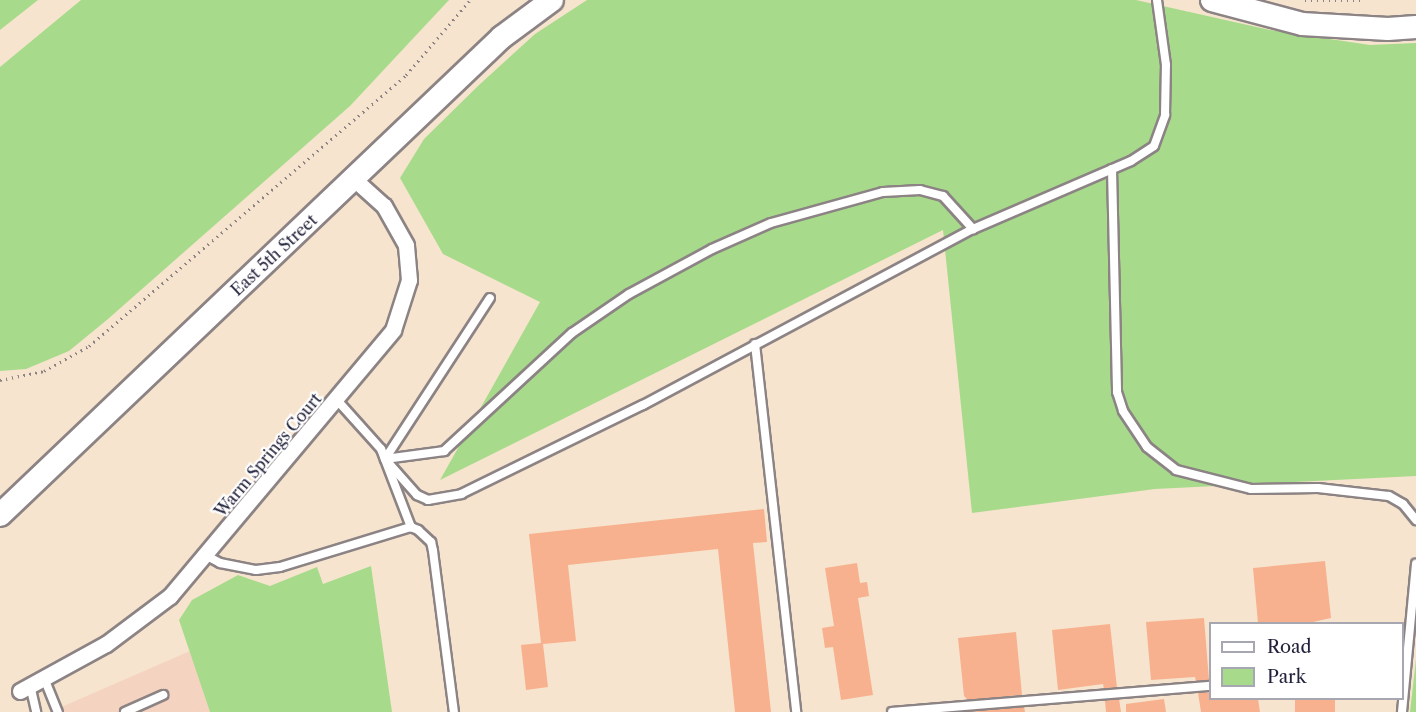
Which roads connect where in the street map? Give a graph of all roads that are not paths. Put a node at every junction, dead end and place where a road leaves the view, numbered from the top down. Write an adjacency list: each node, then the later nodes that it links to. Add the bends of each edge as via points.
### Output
1 (552, 0): 6 (main road, East 5th Street, via 502,37)
2 (1157, 0): 5 (lane, via 1166,65 1167,104 1162,131 1154,146)
3 (1212, 0): 4 (main road, via 1302,24)
4 (1416, 27)
5 (1112, 169): 7 (lane); 13 (lane, via 1117,392 1123,411 1147,447 1176,471 1251,489 1318,488 1389,496 1403,504)
6 (354, 179): 10 (street, Warm Springs Court, via 393,217 406,245 409,280 393,330); 12 (main road, East 5th Street)
7 (974, 229): 9 (lane); 11 (lane, via 943,196 920,190 883,192 771,223 712,249 629,294 572,333 444,451)
8 (490, 298): 11 (lane)
9 (755, 344): 11 (lane, via 643,405 461,494 428,500 417,495); 26 (lane)
10 (337, 400): 11 (lane); 15 (street, Warm Springs Court)
11 (385, 459): 14 (lane)
12 (7, 508)
13 (1416, 520)
14 (411, 527): 15 (lane, via 280,567 256,570 219,563); 25 (lane, via 426,536 433,551)
15 (207, 556): 17 (street, Warm Springs Court, via 140,621)
16 (1416, 564): 20 (lane)
17 (44, 678): 19 (street, Warm Springs Court); 23 (lane)
18 (1209, 686): 27 (lane)
19 (25, 688): 22 (lane)
20 (1404, 691)
21 (163, 695): 24 (lane)
22 (36, 712)
23 (58, 712)
24 (125, 712)
25 (454, 712)
26 (796, 712)
27 (892, 712)

